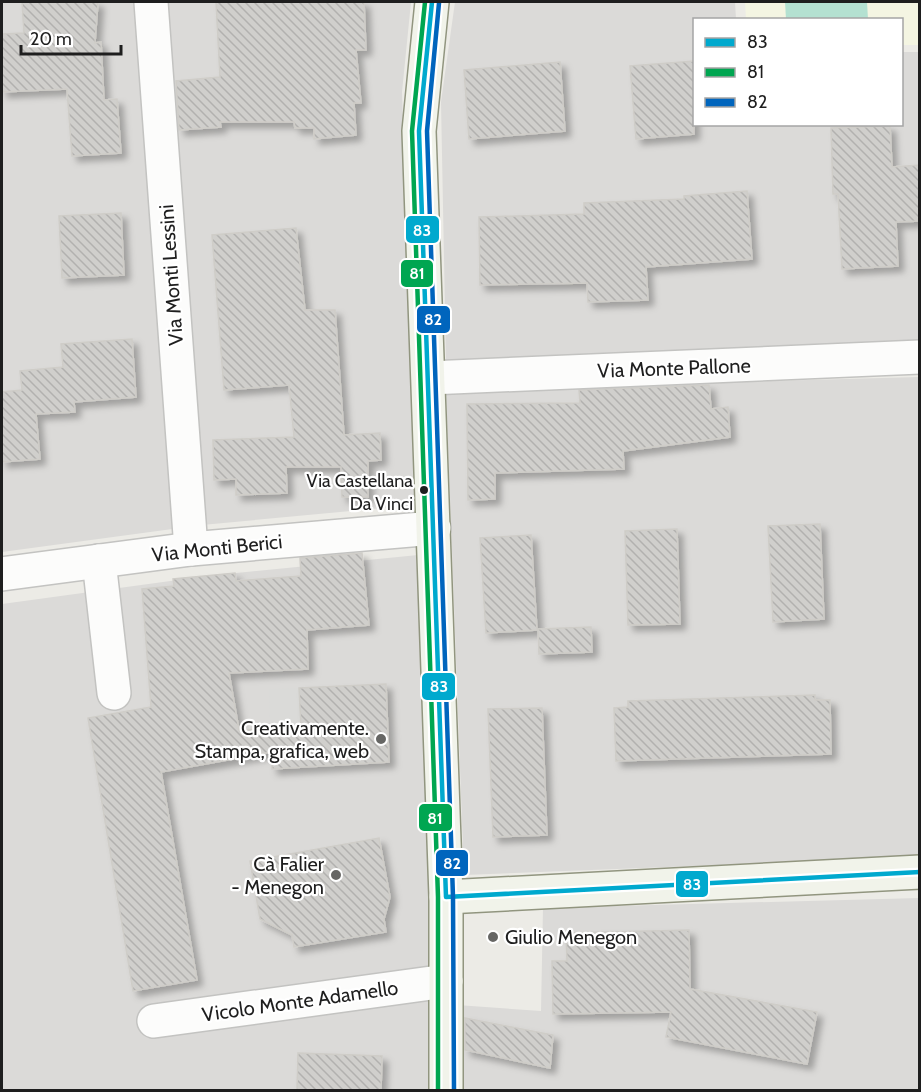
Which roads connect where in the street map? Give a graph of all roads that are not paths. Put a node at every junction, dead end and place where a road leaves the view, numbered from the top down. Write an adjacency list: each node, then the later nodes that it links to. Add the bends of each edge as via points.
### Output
1 (152, 2): 6 (street, Via Monti Lessini)
2 (432, 2): 4 (main road, via 418,131)
3 (920, 357): 4 (street, Via Monte Pallone)
4 (429, 378): 5 (main road)
5 (434, 528): 6 (street, Via Monti Berici); 11 (main road)
6 (191, 549): 7 (street, Via Monti Berici)
7 (99, 561): 8 (street, Via Monti Berici); 9 (street)
8 (2, 574)
9 (114, 693)
10 (920, 872): 11 (main road)
11 (446, 897): 12 (main road)
12 (446, 981): 13 (street, Vicolo Monte Adamello); 14 (main road)
13 (154, 1021)
14 (446, 1090)

